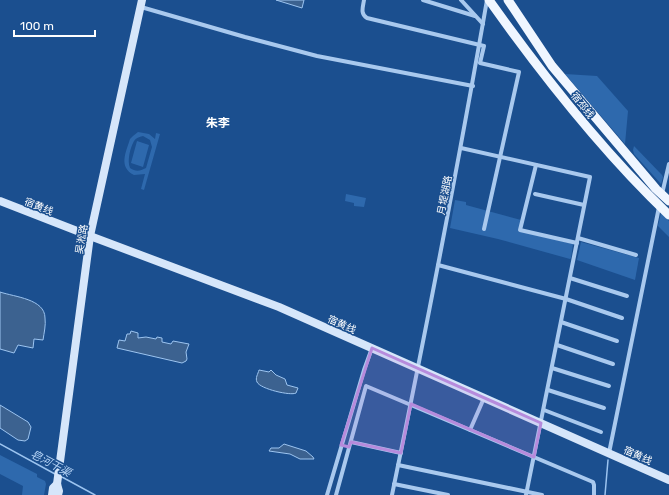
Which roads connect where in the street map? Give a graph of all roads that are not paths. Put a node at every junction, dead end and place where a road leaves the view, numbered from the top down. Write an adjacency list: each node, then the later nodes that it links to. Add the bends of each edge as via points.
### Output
1 (364, 0): 9 (street, via 362,13 367,18)
2 (423, 0): 7 (street)
3 (461, 0): 7 (street)
4 (488, 0): 8 (street, 月堤湖路); 20 (main road, 宿邳线, via 590,132)
5 (508, 0): 17 (main road, 宿邳线, via 552,66)
6 (142, 3): 10 (street, via 245,37 317,56); 23 (main road, 吴淞路)
7 (475, 16): 8 (street)
8 (483, 24): 9 (street, 月堤湖路)
9 (480, 44): 10 (street, 月堤湖路); 12 (street, via 484,46 480,63 519,72)
10 (473, 86): 11 (street, 月堤湖路)
11 (461, 148): 12 (street); 26 (street, 月堤湖路)
12 (500, 157): 14 (street); 22 (street)
13 (669, 164): 15 (street)
14 (536, 165): 19 (street, via 590,178); 24 (street, via 520,230)
15 (668, 173): 17 (street)
16 (535, 194): 19 (street)
17 (666, 197): 20 (street)
18 (0, 201): 23 (main road, 宿黄线)
19 (584, 205): 24 (street)
20 (659, 205): 21 (main road, 宿邳线); 50 (street)
21 (669, 215)
22 (484, 229)
23 (90, 236): 34 (main road, 宿黄线, via 279,307); 54 (main road, 吴淞路)
24 (577, 241): 25 (street); 27 (street)
25 (636, 255)
26 (438, 264): 29 (street); 36 (street, 月堤湖路)
27 (570, 278): 28 (street); 29 (street)
28 (627, 296)
29 (566, 298): 30 (street); 31 (street)
30 (622, 318)
31 (561, 322): 32 (street); 33 (street)
32 (617, 341)
33 (557, 345): 35 (street); 37 (street)
34 (372, 348): 36 (main road, 宿黄线); 48 (street)
35 (613, 364)
36 (418, 368): 40 (main road, 宿黄线); 41 (street, 月堤湖路)
37 (552, 368): 38 (street); 39 (street)
38 (609, 386)
39 (548, 390): 42 (street); 43 (street)
40 (484, 397): 44 (main road, 宿黄线); 45 (street)
41 (411, 404): 45 (street); 47 (street, via 366,386); 49 (street, 月堤湖路)
42 (604, 408)
43 (544, 410): 44 (street); 46 (street)
44 (541, 423): 50 (main road, 宿黄线); 51 (street)
45 (470, 430): 51 (street)
46 (601, 432)
47 (350, 444): 48 (street); 49 (street); 60 (street)
48 (342, 445): 59 (street)
49 (401, 452): 52 (street, 月堤湖路)
50 (609, 453): 53 (main road, 宿黄线)
51 (534, 457): 56 (street); 64 (street, via 592,482)
52 (398, 465): 55 (street, 月堤湖路); 56 (street)
53 (669, 480)
54 (57, 484): 57 (main road, 吴淞路); 58 (main road, 吴淞路)
55 (394, 484): 61 (street, 月堤湖路); 62 (street)
56 (526, 493): 63 (street)
57 (52, 495)
58 (58, 495)
59 (327, 495)
60 (336, 495)
61 (392, 495)
62 (448, 495)
63 (542, 495)
64 (594, 495)

